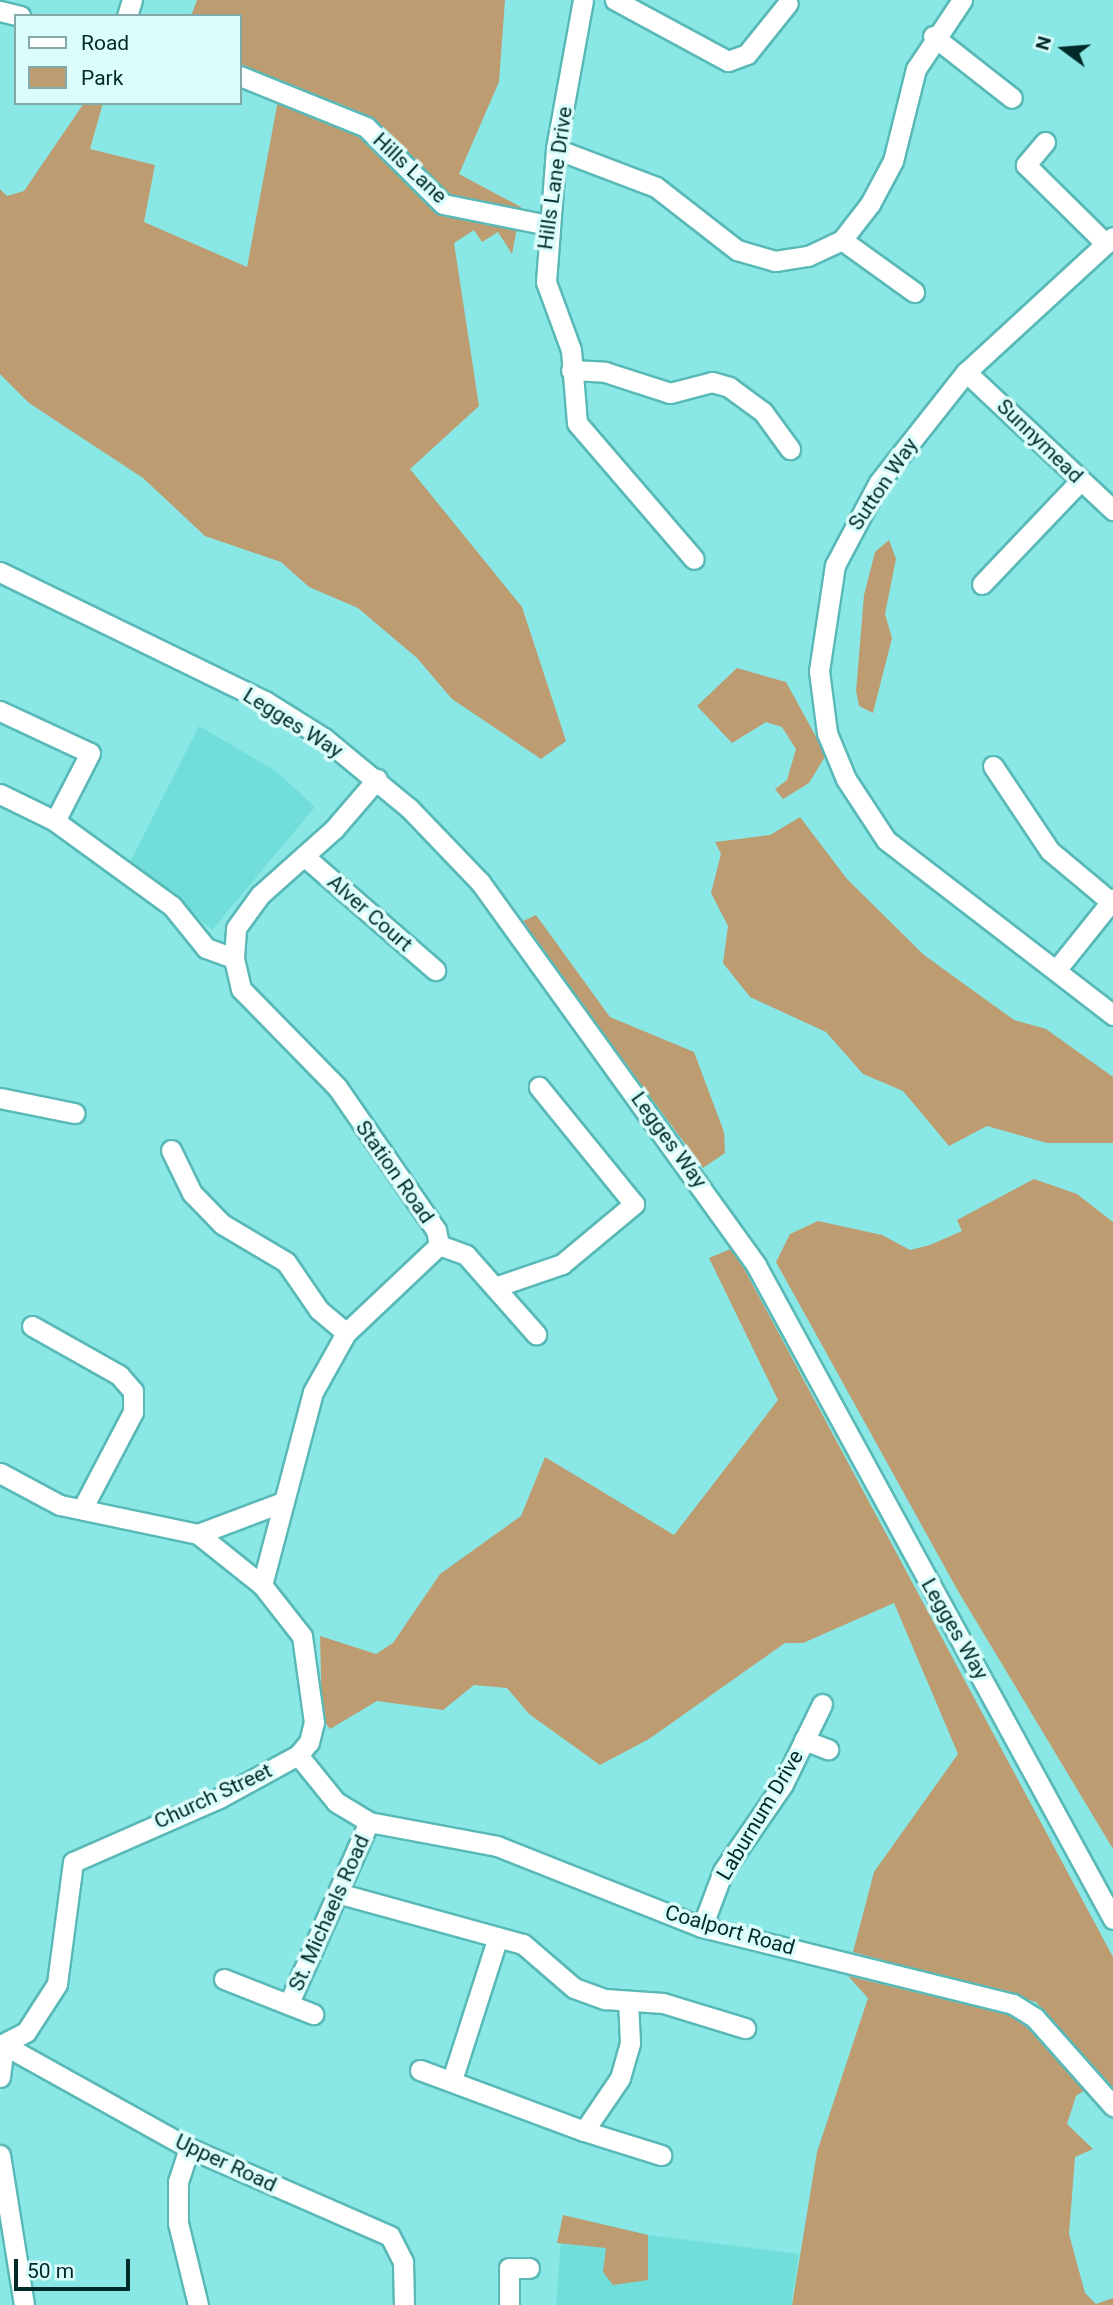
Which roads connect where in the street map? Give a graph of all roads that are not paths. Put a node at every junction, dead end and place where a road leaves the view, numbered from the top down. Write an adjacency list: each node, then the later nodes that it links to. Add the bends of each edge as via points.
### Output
1 (583, 0): 9 (street, Hills Lane Drive)
2 (615, 0): 4 (street, via 670,35 728,61 747,54)
3 (962, 0): 5 (street)
4 (788, 3)
5 (933, 37): 7 (street); 11 (street, via 916,69 893,160)
6 (242, 77): 10 (street, Hills Lane, via 366,127 443,204)
7 (1012, 98)
8 (1045, 142): 12 (street, via 1026,165)
9 (556, 149): 10 (street, Hills Lane Drive); 11 (street, via 656,187 752,256 791,260)
10 (548, 225): 14 (street, Hills Lane Drive, via 543,267 571,350)
11 (842, 240): 13 (street)
12 (1109, 240): 15 (street, Sutton Way)
13 (914, 292)
14 (571, 370): 16 (street, via 605,372 670,393 712,382 729,387 763,412); 19 (street, Hills Lane Drive, via 571,400 583,433)
15 (966, 372): 17 (street, Sunnymead); 30 (street, Sutton Way, via 879,482 835,565 820,636 827,733 846,779 886,840)
16 (790, 449)
17 (1080, 481): 18 (street, Sunnymead); 21 (street)
18 (1113, 510)
19 (694, 559)
20 (0, 572): 24 (street, Legges Way, via 265,701)
21 (982, 584)
22 (0, 711): 26 (street, via 90,752)
23 (993, 766): 28 (street, via 1050,851)
24 (377, 779): 27 (street, Station Road); 53 (street, Legges Way, via 502,909 756,1265)
25 (0, 794): 26 (street)
26 (55, 821): 29 (street, via 172,906 205,948)
27 (304, 856): 29 (street, Station Road, via 260,895 236,929); 31 (street, Alver Court)
28 (1112, 900): 30 (street)
29 (234, 958): 37 (street, Station Road, via 241,989 337,1087 428,1217)
30 (1057, 969): 32 (street, Sutton Way)
31 (435, 970)
32 (1113, 1015)
33 (539, 1087): 38 (street, via 551,1116 634,1203 562,1264)
34 (0, 1098): 35 (street)
35 (74, 1113)
36 (171, 1150): 40 (street, via 175,1177 222,1224 286,1262 319,1310)
37 (439, 1245): 38 (street, via 466,1255); 40 (street, Station Road)
38 (495, 1287): 41 (street)
39 (32, 1326): 44 (street, via 119,1375 133,1391 133,1412)
40 (346, 1333): 43 (street, Station Road, via 313,1392)
41 (536, 1335)
42 (0, 1473): 44 (street, Church Street)
43 (283, 1502): 45 (street); 46 (street, Station Road)
44 (82, 1509): 45 (street, Church Street)
45 (198, 1534): 46 (street, Church Street)
46 (262, 1585): 50 (street, Church Street, via 302,1636 310,1660 314,1722)
47 (822, 1704): 48 (street, Laburnum Drive)
48 (804, 1740): 49 (street); 54 (street, Laburnum Drive, via 723,1871)
49 (828, 1749)
50 (298, 1755): 51 (street, Coalport Road, via 336,1802); 61 (street, Church Street, via 219,1798 73,1862 57,1984 46,2010)
51 (369, 1822): 52 (street, St. Michaels Road); 54 (street, Coalport Road, via 497,1846)
52 (341, 1894): 55 (street); 58 (street, St. Michaels Road)
53 (1113, 1919)
54 (702, 1927): 65 (street, Coalport Road, via 1013,2004 1035,2018)
55 (498, 1937): 57 (street, via 523,1944 574,1988); 64 (street)
56 (224, 1979): 58 (street, St. Michaels Road, via 248,1977)
57 (628, 2001): 60 (street, via 663,2003); 66 (street, via 630,2043 621,2078)
58 (289, 2003): 59 (street, St. Michaels Road)
59 (313, 2014)
60 (745, 2028)
61 (2, 2045): 63 (street); 67 (street, Upper Road)
62 (420, 2070): 64 (street)
63 (0, 2077)
64 (452, 2080): 66 (street)
65 (1113, 2106)
66 (584, 2131): 69 (street)
67 (189, 2148): 72 (street, via 178,2182 178,2222); 73 (street, Upper Road, via 390,2236 403,2262)
68 (0, 2155): 71 (street)
69 (661, 2155)
70 (529, 2268): 74 (street, via 509,2268)
71 (24, 2305)
72 (198, 2305)
73 (404, 2305)
74 (509, 2305)

